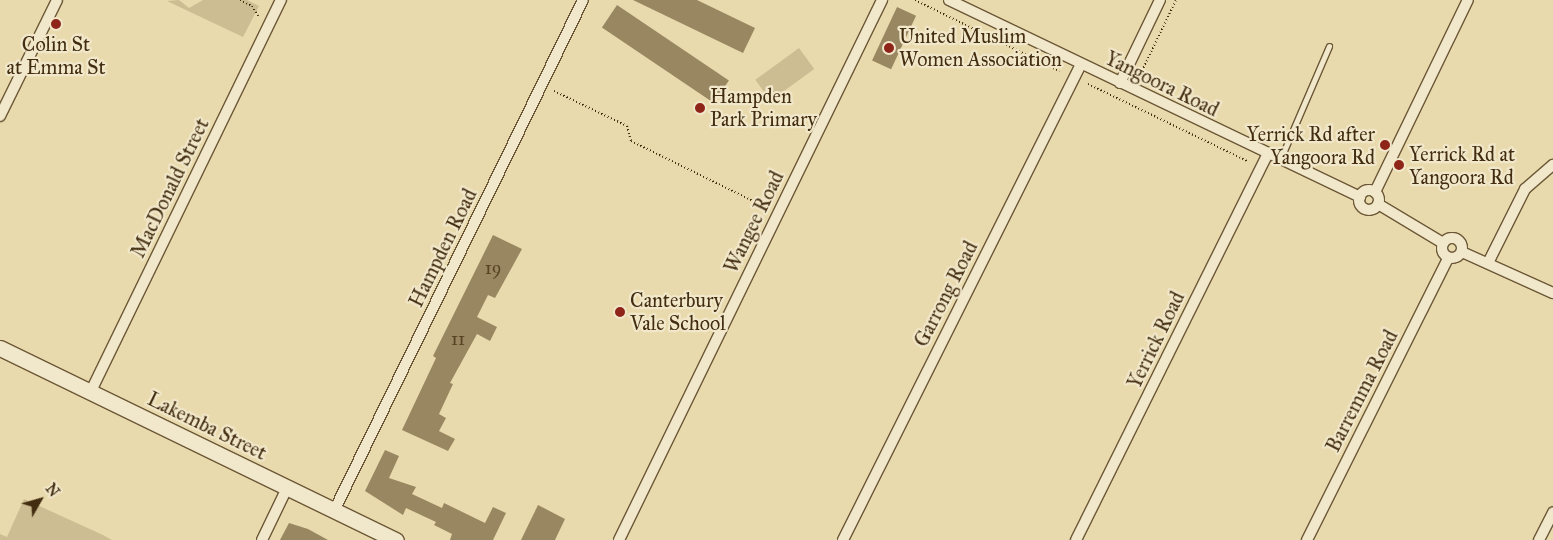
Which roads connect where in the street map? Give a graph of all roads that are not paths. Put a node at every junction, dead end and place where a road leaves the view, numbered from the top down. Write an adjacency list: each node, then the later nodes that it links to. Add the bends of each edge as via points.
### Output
1 (57, 0): 11 (street)
2 (280, 0): 24 (street, MacDonald Street)
3 (583, 0): 26 (street, Hampden Road)
4 (882, 0): 31 (street, Wangee Road)
5 (949, 0): 9 (street, Yangoora Road)
6 (1160, 0): 10 (street)
7 (1468, 0): 15 (street)
8 (1329, 46): 13 (lane)
9 (1081, 64): 10 (street, Yangoora Road); 32 (street, Garrong Road)
10 (1120, 83): 12 (street, Yangoora Road)
11 (0, 116)
12 (1267, 154): 13 (street, Yangoora Road); 33 (street, Yerrick Road)
13 (1280, 160): 16 (street, Yangoora Road)
14 (1553, 165): 21 (street, via 1525,189)
15 (1375, 192): 16 (street, via 1366,191); 17 (street)
16 (1360, 197): 17 (street, Yangoora Road, via 1366,209)
17 (1378, 204): 18 (street)
18 (1443, 243): 19 (street, via 1454,238 1462,245); 20 (street, via 1442,250)
19 (1462, 252): 20 (street, via 1455,259); 21 (street)
20 (1448, 258): 34 (street, Barremma Road)
21 (1488, 263): 22 (street)
22 (1553, 293)
23 (0, 348): 24 (main road, Lakemba Street)
24 (91, 392): 25 (main road, Lakemba Street)
25 (287, 488): 26 (main road, Lakemba Street); 29 (street)
26 (334, 510): 30 (main road, Lakemba Street)
27 (1553, 512): 28 (street)
28 (1549, 530): 35 (street)
29 (262, 540)
30 (396, 540)
31 (619, 540)
32 (843, 540)
33 (1076, 540)
34 (1307, 540)
35 (1539, 540)

